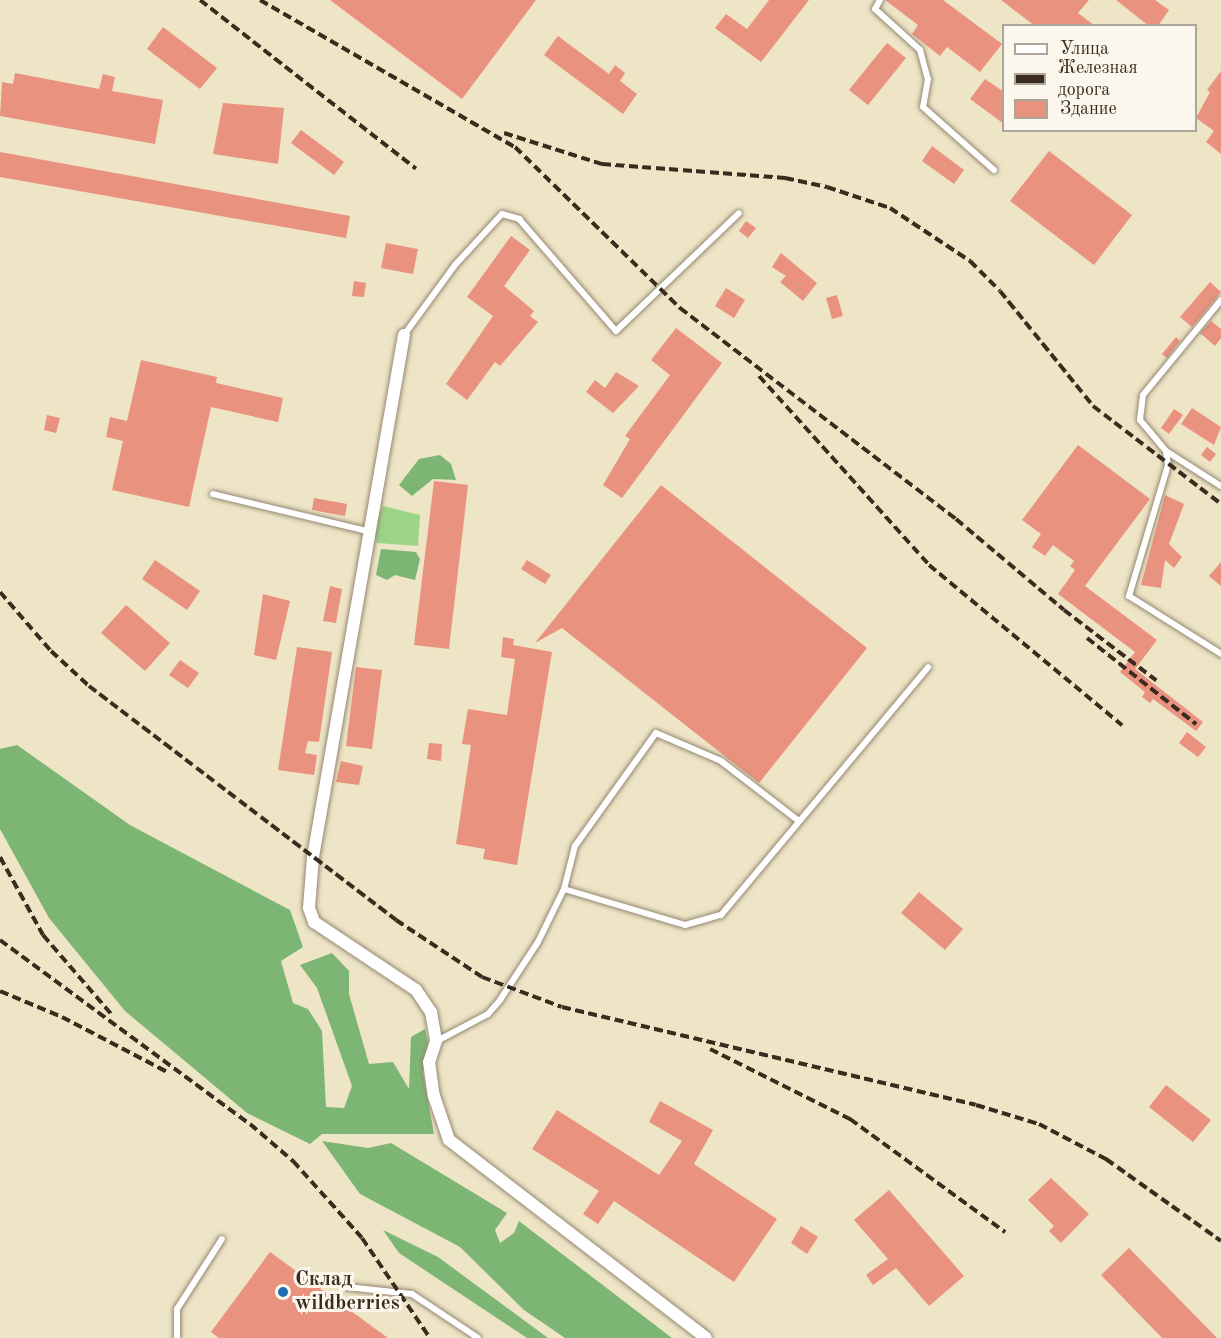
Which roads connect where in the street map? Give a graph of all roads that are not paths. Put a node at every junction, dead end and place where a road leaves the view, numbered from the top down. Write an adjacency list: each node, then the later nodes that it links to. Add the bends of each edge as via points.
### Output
1 (880, 0): 2 (lane, via 875,9 920,50 928,80 923,107)
2 (994, 170)
3 (739, 213): 5 (lane, via 616,331 519,219 502,214 455,265)
4 (1221, 300): 6 (lane, via 1143,395 1140,420)
5 (404, 335): 9 (street)
6 (1166, 451): 7 (lane); 10 (lane, via 1166,483 1150,518 1129,596)
7 (1221, 486)
8 (213, 494): 9 (lane)
9 (367, 531): 14 (street, via 313,857 309,908 314,922 416,990 431,1012)
10 (1221, 654)
11 (928, 667): 12 (lane)
12 (799, 821): 13 (lane, via 721,915 685,925); 13 (lane, via 721,762 656,733 575,846)
13 (564, 889): 14 (lane, via 538,942 494,1009)
14 (436, 1041): 19 (street, via 429,1062 434,1096 449,1140)
15 (222, 1239): 17 (lane, via 177,1309)
16 (347, 1287): 18 (lane, via 412,1294)
17 (177, 1338)
18 (478, 1338)
19 (706, 1338)

